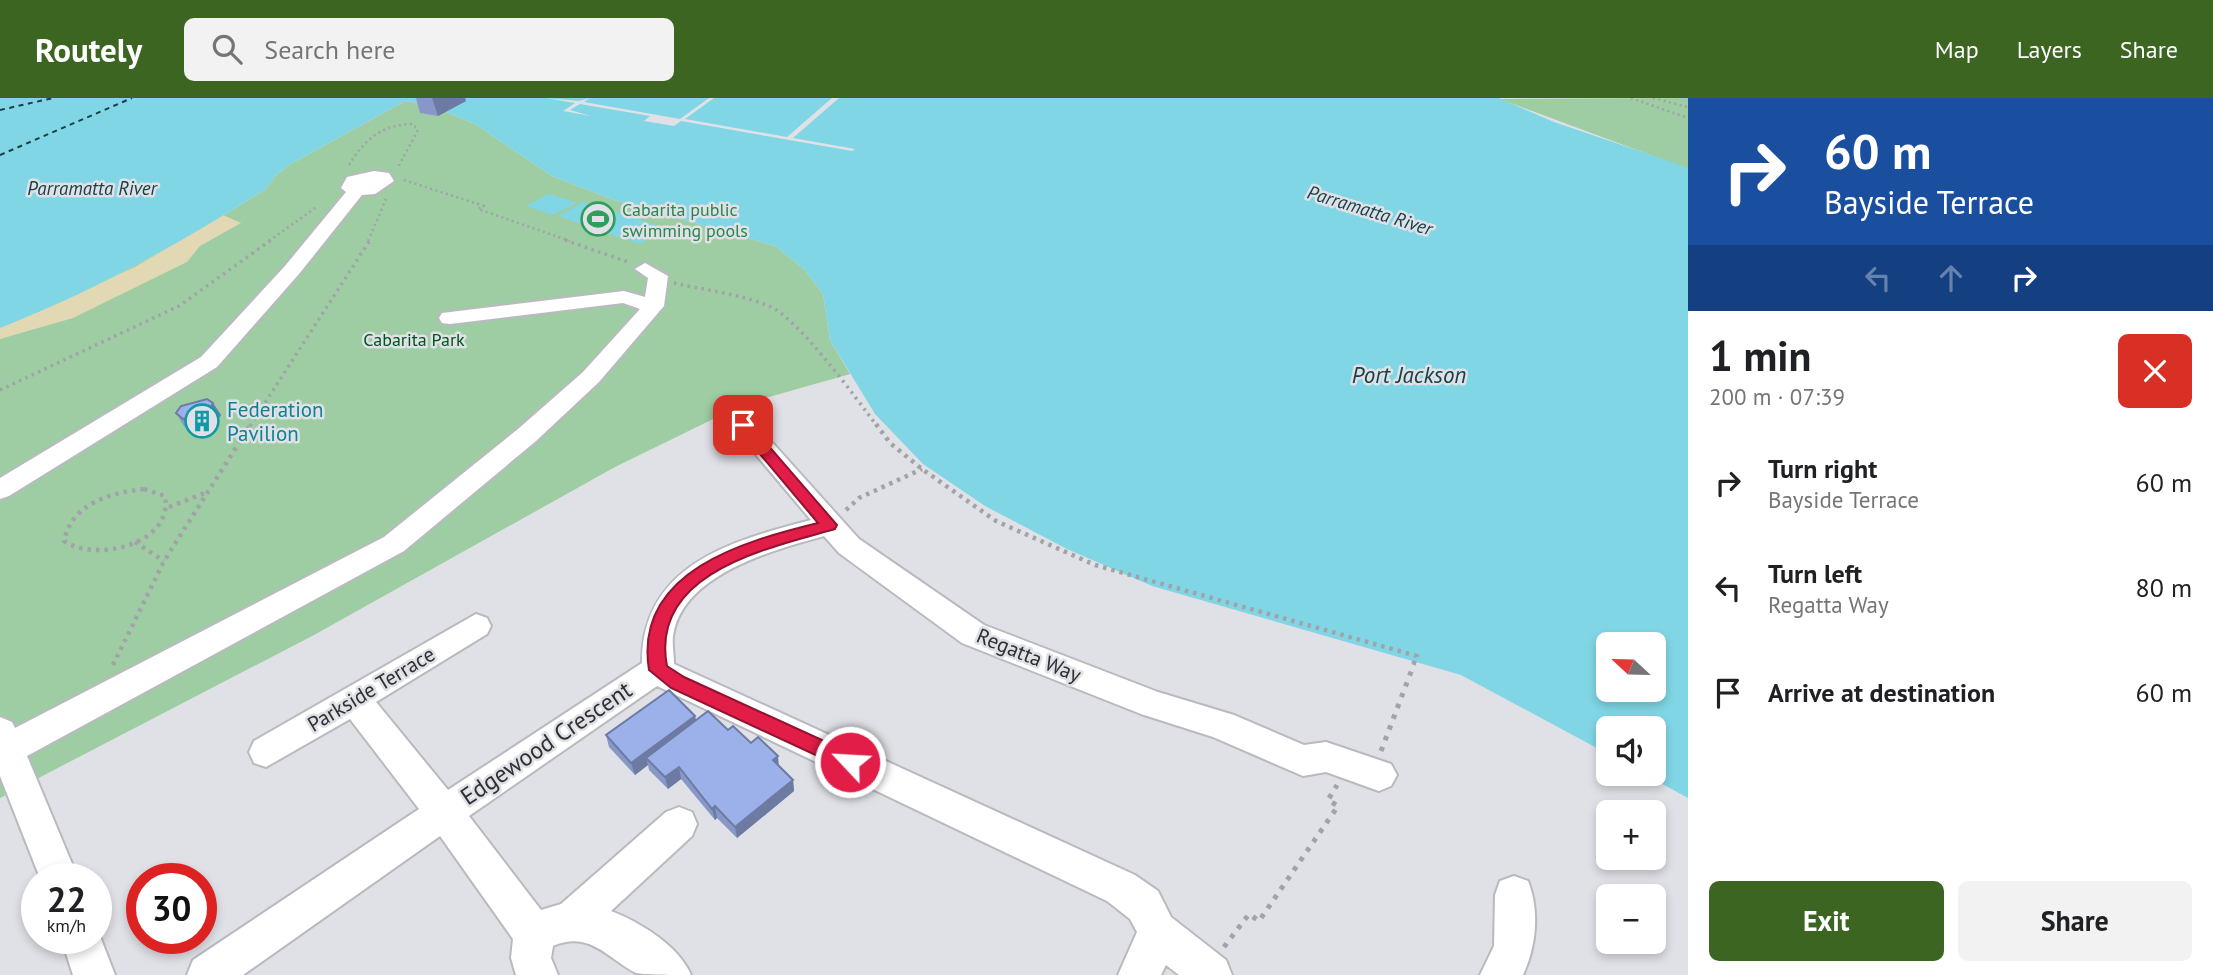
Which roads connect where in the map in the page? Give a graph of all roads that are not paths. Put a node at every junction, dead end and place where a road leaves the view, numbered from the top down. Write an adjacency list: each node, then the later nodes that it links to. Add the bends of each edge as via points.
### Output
1 (352, 180): 6 (street, via 292,270 209,362)
2 (651, 272): 3 (street)
3 (654, 306): 4 (street, via 624,297); 11 (street, via 591,377 394,544 94,703)
4 (450, 318)
5 (743, 425): 7 (street, Regatta Way)
6 (0, 490)
7 (830, 525): 9 (street, via 728,557 679,592 658,629); 13 (street, Regatta Way, via 849,546 973,634 1153,704 1222,725 1303,761 1326,758 1342,775)
8 (476, 626): 10 (street, Parkside Terrace)
9 (659, 670): 14 (street, Edgewood Crescent); 19 (street, via 1121,888 1144,905)
10 (354, 699): 12 (street, Parkside Terrace); 14 (street)
11 (4, 740): 16 (street)
12 (266, 752)
13 (1380, 775)
14 (444, 812): 20 (street); 24 (street, Edgewood Crescent)
15 (678, 824): 18 (street)
16 (53, 863)
17 (1514, 895): 28 (street, via 1514,949)
18 (573, 919): 20 (street); 26 (street, via 613,929)
19 (1157, 931): 22 (street); 27 (street)
20 (534, 934): 25 (street, via 531,958)
21 (87, 954): 23 (street)
22 (1214, 963)
23 (94, 975)
24 (208, 975)
25 (537, 975)
26 (670, 975)
27 (1139, 975)
28 (1501, 975)

